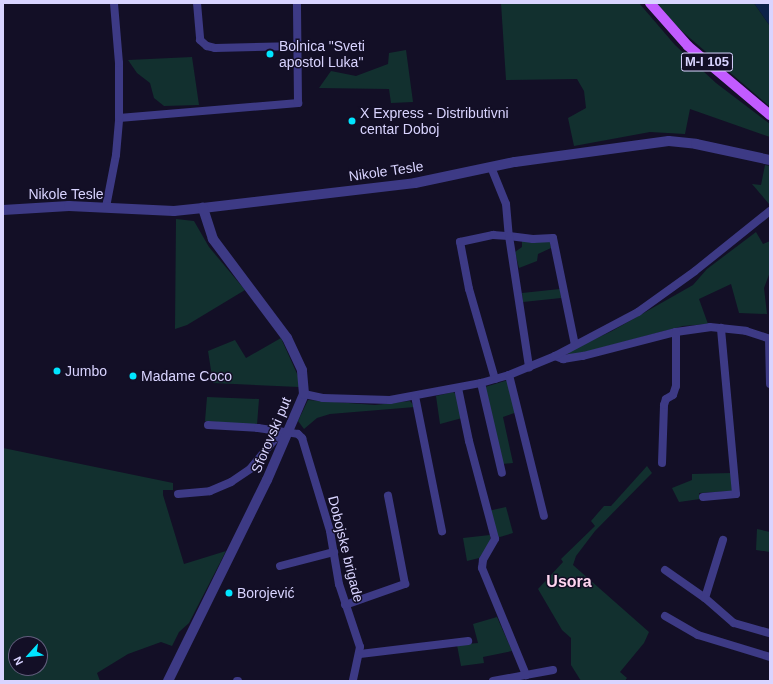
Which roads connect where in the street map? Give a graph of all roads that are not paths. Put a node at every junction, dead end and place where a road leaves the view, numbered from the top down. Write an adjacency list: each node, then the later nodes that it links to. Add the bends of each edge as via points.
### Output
1 (114, 3): 7 (street, via 119,63)
2 (197, 3): 5 (street, via 200,40 207,46)
3 (297, 3): 5 (street)
4 (650, 3): 6 (main road, M-I 105, via 688,46)
5 (299, 46): 7 (street, via 298,103)
6 (770, 115)
7 (119, 118): 10 (street)
8 (770, 160): 9 (street, Nikole Tesle, via 696,144 669,141)
9 (491, 167): 11 (street, Nikole Tesle, via 415,183); 14 (street, via 506,204)
10 (106, 207): 11 (street, Nikole Tesle, via 174,211); 12 (street, Nikole Tesle, via 69,206)
11 (202, 208): 26 (street, Sforovski put, via 213,239 287,338 302,370)
12 (3, 210)
13 (770, 211): 18 (street, via 655,300)
14 (509, 236): 18 (street, via 553,238); 20 (street); 22 (street, via 493,235 460,242 469,289)
15 (721, 328): 16 (street); 17 (street, via 746,331); 34 (street, via 736,494)
16 (676, 332): 19 (street, via 583,356 563,359); 30 (street, via 676,386 673,395 666,399 664,404)
17 (769, 339): 24 (street)
18 (575, 345): 19 (street)
19 (555, 356): 20 (street)
20 (529, 367): 21 (street)
21 (509, 375): 22 (street); 35 (street)
22 (494, 379): 23 (street)
23 (480, 383): 25 (street); 31 (street)
24 (770, 384)
25 (458, 388): 27 (street); 49 (street, via 494,538 492,546 482,560 482,568)
26 (304, 394): 27 (street, via 356,401); 29 (street, Sforovski put)
27 (415, 396): 36 (street)
28 (208, 425): 29 (street, via 258,428)
29 (285, 433): 32 (street, via 231,482 210,491); 38 (street, Dobojske brigade, via 298,434 302,438); 50 (street, Sforovski put)
30 (662, 463)
31 (502, 473)
32 (178, 494)
33 (388, 496): 42 (street, via 405,584)
34 (703, 497)
35 (544, 516)
36 (442, 531)
37 (723, 540): 41 (street)
38 (334, 552): 39 (street); 42 (street, Dobojske brigade)
39 (280, 566)
40 (664, 570): 41 (street)
41 (705, 598): 44 (street, via 734,623)
42 (345, 605): 46 (street, Dobojske brigade, via 358,640)
43 (665, 616): 47 (street, via 698,635)
44 (770, 633)
45 (468, 641): 46 (street)
46 (360, 654): 51 (street, Dobojske brigade)
47 (770, 657)
48 (553, 670): 49 (street)
49 (526, 675): 52 (street)
50 (168, 681)
51 (352, 681)
52 (493, 681)

